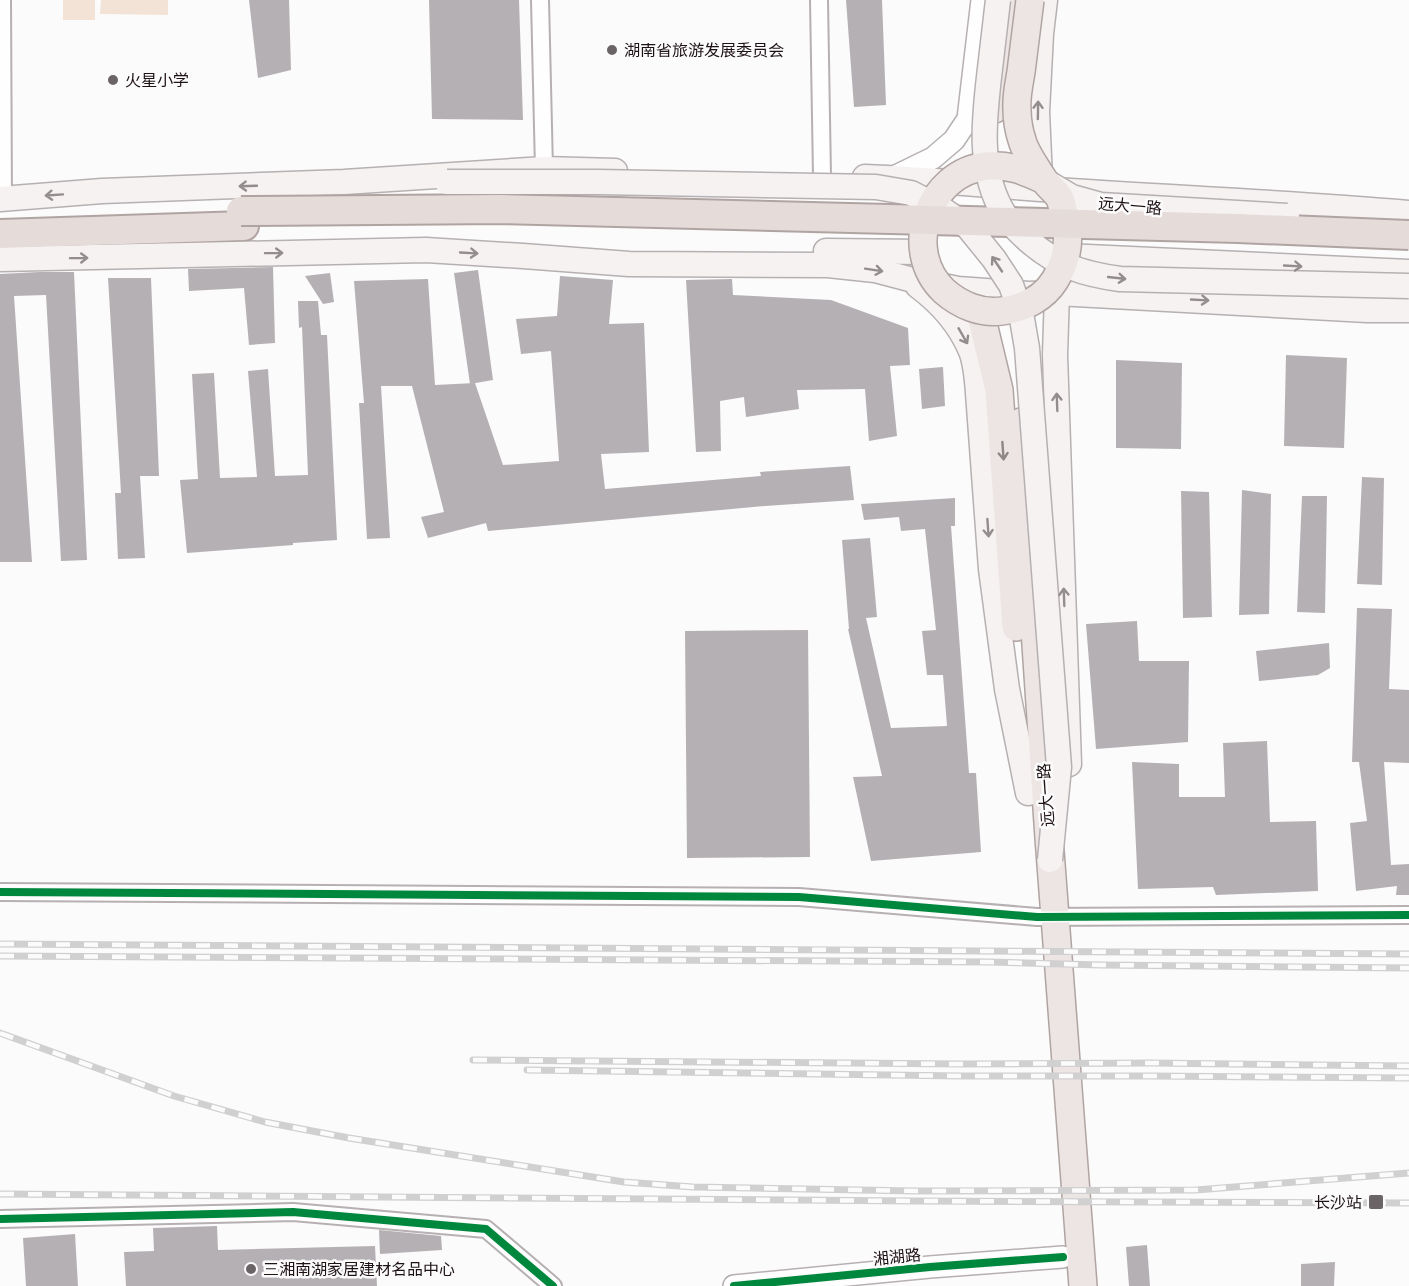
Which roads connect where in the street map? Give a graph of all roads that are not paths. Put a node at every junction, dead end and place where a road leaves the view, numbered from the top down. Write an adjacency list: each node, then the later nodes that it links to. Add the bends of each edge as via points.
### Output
1 (2, 0): 16 (street)
2 (540, 0): 9 (street)
3 (819, 0): 11 (street)
4 (982, 0): 12 (street, via 968,119 954,140 933,158)
5 (999, 0): 29 (main road, one-way to 29, bridge, via 985,116 986,168 1000,208 1012,226 1049,257 1091,275 1120,279)
6 (1011, 0): 10 (main road, bridge, via 993,121)
7 (1030, 0): 15 (main road, 远大一路, bridge, via 1016,106 1022,142)
8 (1045, 0): 15 (main road, one-way to 8, via 1037,112)
9 (544, 169): 11 (main road); 13 (main road)
10 (970, 170): 15 (main road, bridge, via 1001,165 1016,168); 17 (main road, bridge, via 947,184)
11 (822, 176): 12 (main road)
12 (892, 178): 15 (main road)
13 (344, 182): 14 (main road); 35 (main road, one-way to 13, bridge, via 1059,767 1027,348 1011,285 968,227 911,193 876,187)
14 (294, 184): 16 (main road, one-way to 16, via 102,191); 17 (main road, via 340,194)
15 (1042, 185): 18 (main road); 19 (main road, 远大一路, bridge, via 1101,205); 25 (main road, bridge, via 1059,198 1067,226)
16 (1, 205): 21 (highway, bridge, via 241,211 502,209)
17 (930, 206): 23 (main road, bridge, via 923,228)
18 (1409, 213)
19 (1409, 221)
20 (0, 234): 24 (highway, bridge, via 244,226 503,225)
21 (1409, 235)
22 (531, 251): 23 (main road); 26 (main road, one-way to 22); 28 (main road, one-way to 28, via 629,264 828,265 875,270)
23 (924, 252): 32 (main road, bridge, via 934,279 943,290 960,303)
24 (1409, 254)
25 (1066, 256): 27 (main road, one-way to 27); 31 (main road, bridge, via 1053,284)
26 (0, 259)
27 (1409, 272)
28 (909, 279): 30 (main road, via 989,292); 34 (main road, one-way to 34, via 945,309 972,353 993,580 1007,689)
29 (1409, 286)
30 (1057, 293): 33 (main road, one-way to 33); 37 (main road, one-way to 30, via 1069,758 1055,355)
31 (1028, 304): 32 (main road, bridge, via 997,312); 35 (main road, 远大一路, bridge, via 1018,382)
32 (980, 310): 34 (main road, 远大一路, one-way to 34, via 999,390)
33 (1409, 310)
34 (1028, 793): 37 (main road, 远大一路)
35 (1050, 860): 37 (main road, 远大一路)
36 (0, 892): 37 (street, via 800,897)
37 (1049, 913): 38 (street); 40 (main road, 远大一路); 44 (main road, 远大一路)
38 (1409, 915)
39 (0, 1219): 41 (street, via 293,1212 486,1229)
40 (1063, 1257): 42 (street, 湘湖路); 43 (main road, 远大一路)
41 (553, 1286)
42 (734, 1286)
43 (1065, 1286)
44 (1083, 1286)

